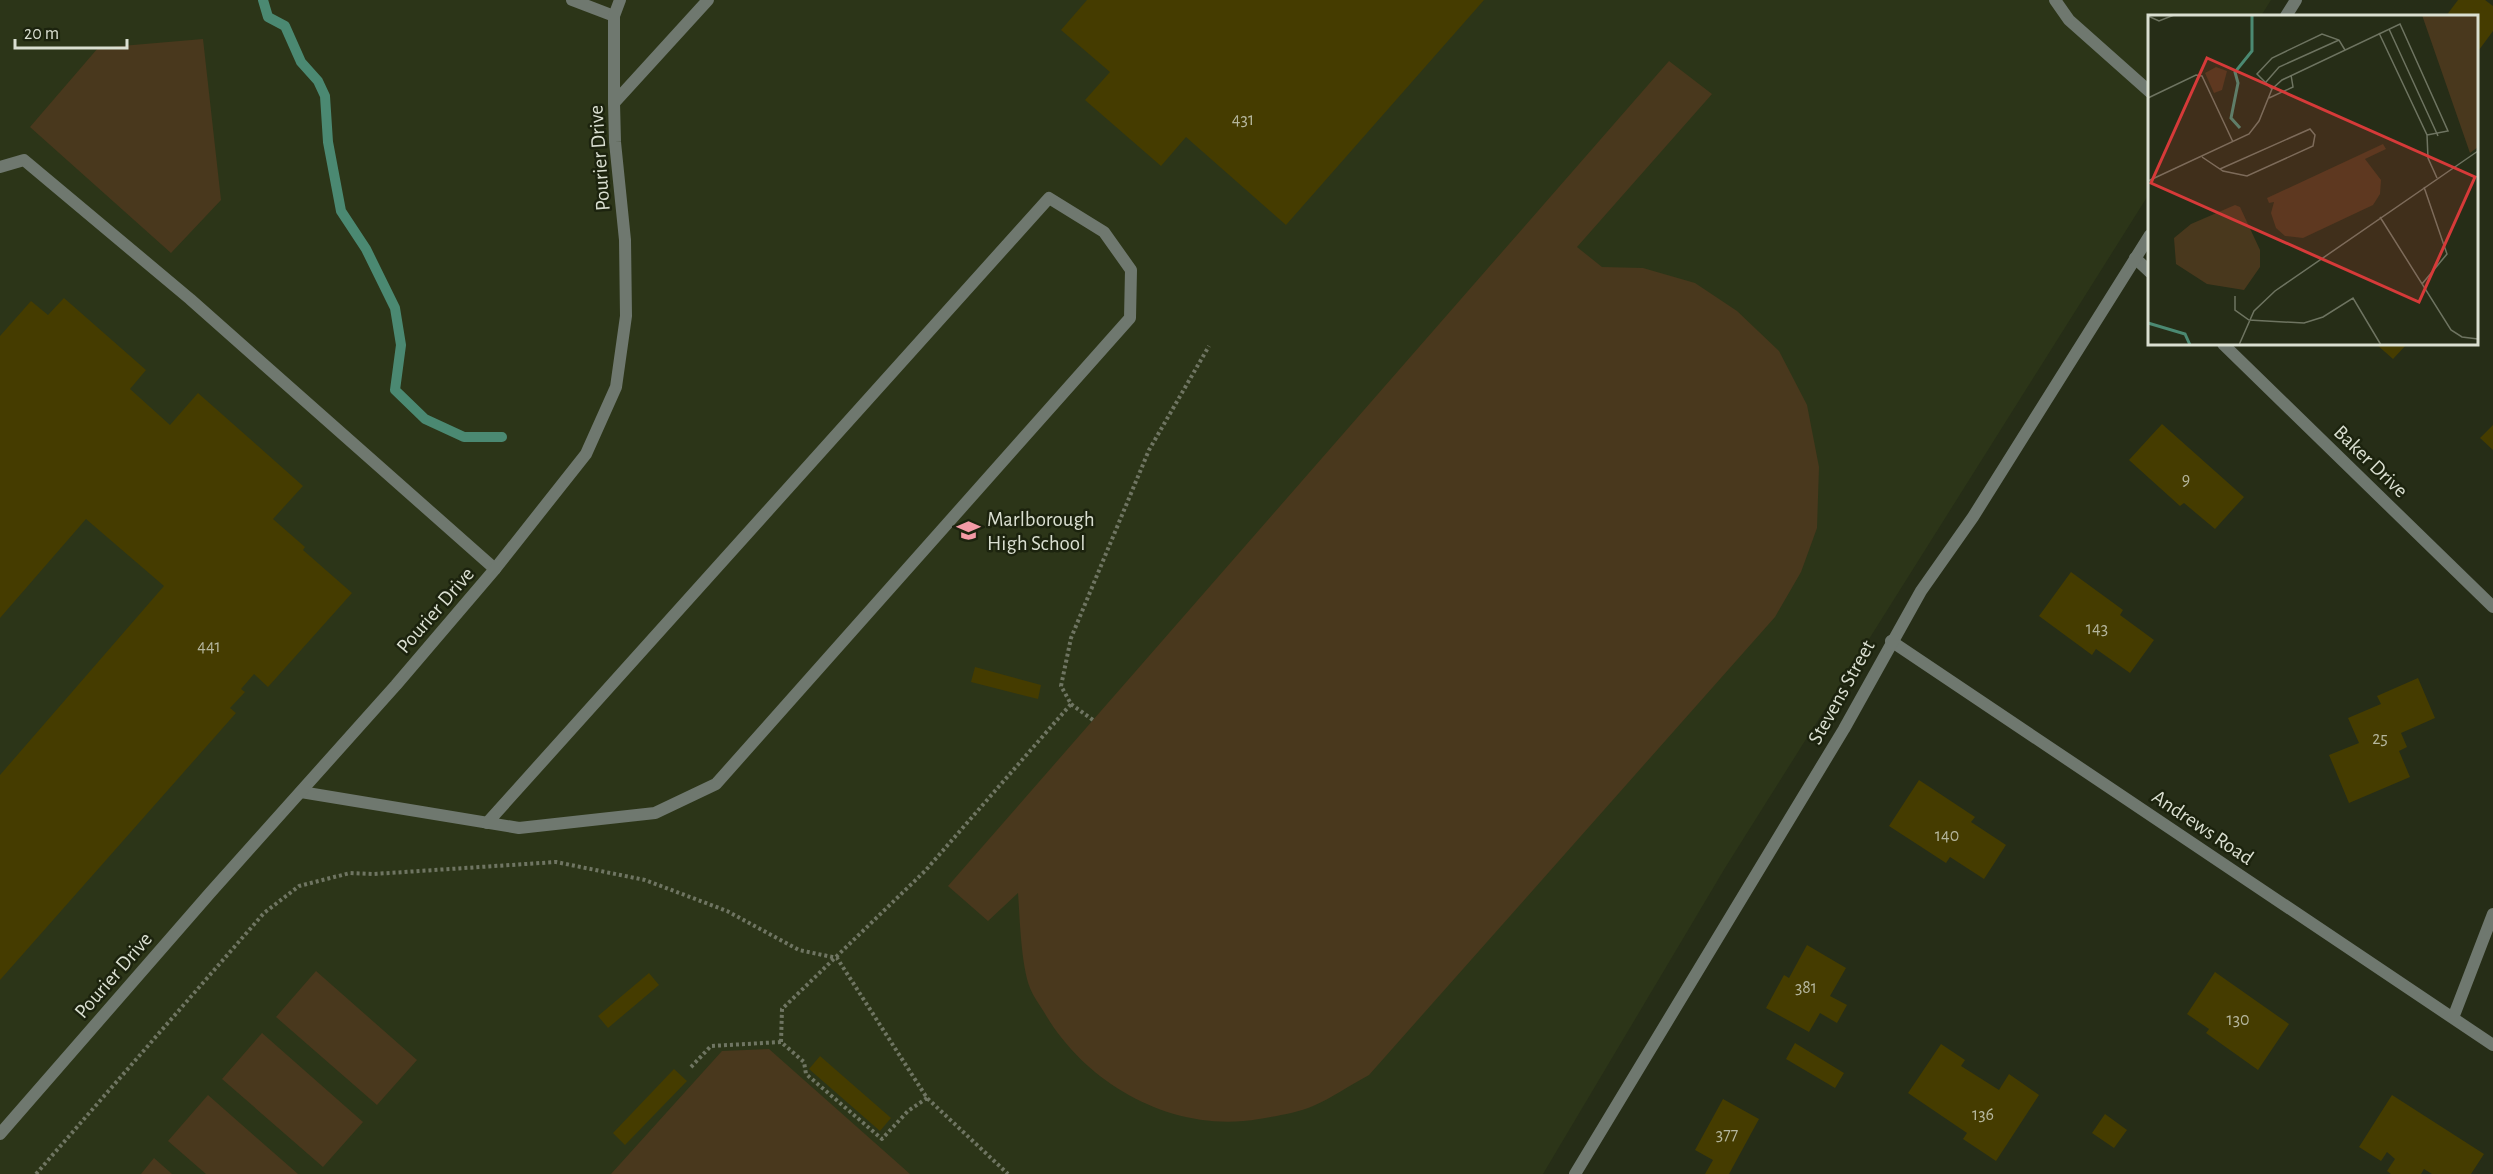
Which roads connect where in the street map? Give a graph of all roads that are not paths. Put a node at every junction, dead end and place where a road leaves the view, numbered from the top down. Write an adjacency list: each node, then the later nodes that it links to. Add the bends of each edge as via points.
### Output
1 (572, 0): 7 (street)
2 (620, 0): 7 (street, Pourier Drive)
3 (708, 0): 9 (street)
4 (2055, 0): 8 (street, via 2069,20)
5 (2296, 0): 6 (street)
6 (2287, 15)
7 (614, 16): 9 (street, Pourier Drive)
8 (2148, 90)
9 (614, 103): 15 (street, Pourier Drive, via 625,240 626,316 616,387 586,454)
10 (0, 167): 15 (street, via 24,160 190,299)
11 (2148, 238): 12 (street, Stevens Street)
12 (2135, 258): 13 (street); 17 (street, Stevens Street)
13 (2148, 270)
14 (2224, 345): 16 (street, Baker Drive)
15 (495, 569): 18 (street, Pourier Drive)
16 (2493, 607)
17 (1891, 641): 21 (street, Andrews Road); 24 (street, Stevens Street, via 1844,729)
18 (301, 792): 19 (street); 23 (street, Pourier Drive)
19 (487, 823): 19 (street, via 519,828 655,813 716,784 1130,318 1131,270 1104,232 1049,198)
20 (2493, 914): 21 (street)
21 (2453, 1018): 22 (street, Andrews Road)
22 (2493, 1045)
23 (0, 1134)
24 (1575, 1174)

